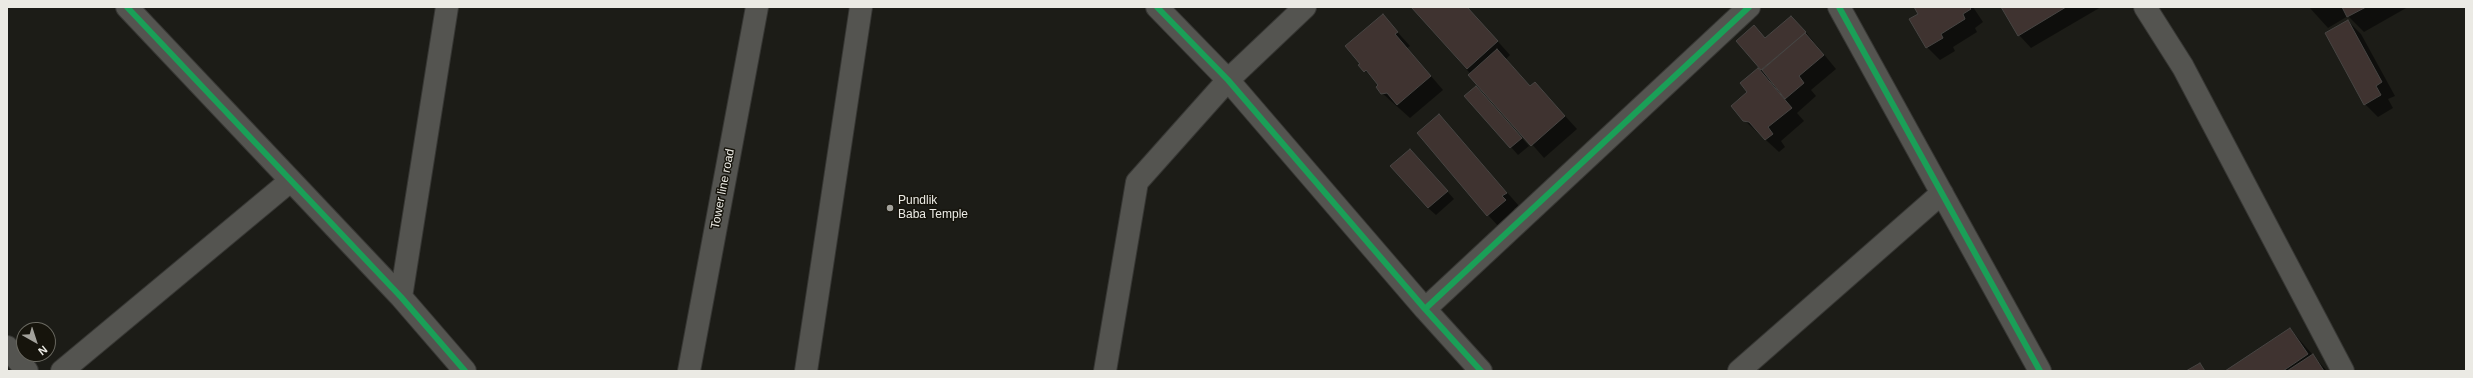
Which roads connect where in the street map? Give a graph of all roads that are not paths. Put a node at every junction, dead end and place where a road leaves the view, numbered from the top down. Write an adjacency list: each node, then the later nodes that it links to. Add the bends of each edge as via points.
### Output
1 (127, 7): 11 (street)
2 (446, 7): 13 (street)
3 (757, 7): 19 (street, Tower line road)
4 (861, 7): 20 (street)
5 (1157, 7): 10 (street)
6 (1305, 7): 10 (street)
7 (1749, 7): 14 (street)
8 (1839, 7): 12 (street)
9 (2145, 7): 25 (street, via 2187,74)
10 (1228, 80): 14 (street); 21 (street, via 1137,182)
11 (289, 182): 13 (street); 17 (street)
12 (1942, 193): 23 (street); 24 (street)
13 (401, 298): 18 (street)
14 (1424, 309): 22 (street)
15 (7, 347): 16 (street)
16 (27, 371)
17 (62, 371)
18 (465, 371)
19 (689, 371)
20 (806, 371)
21 (1105, 371)
22 (1481, 371)
23 (1739, 371)
24 (2040, 371)
25 (2343, 371)

